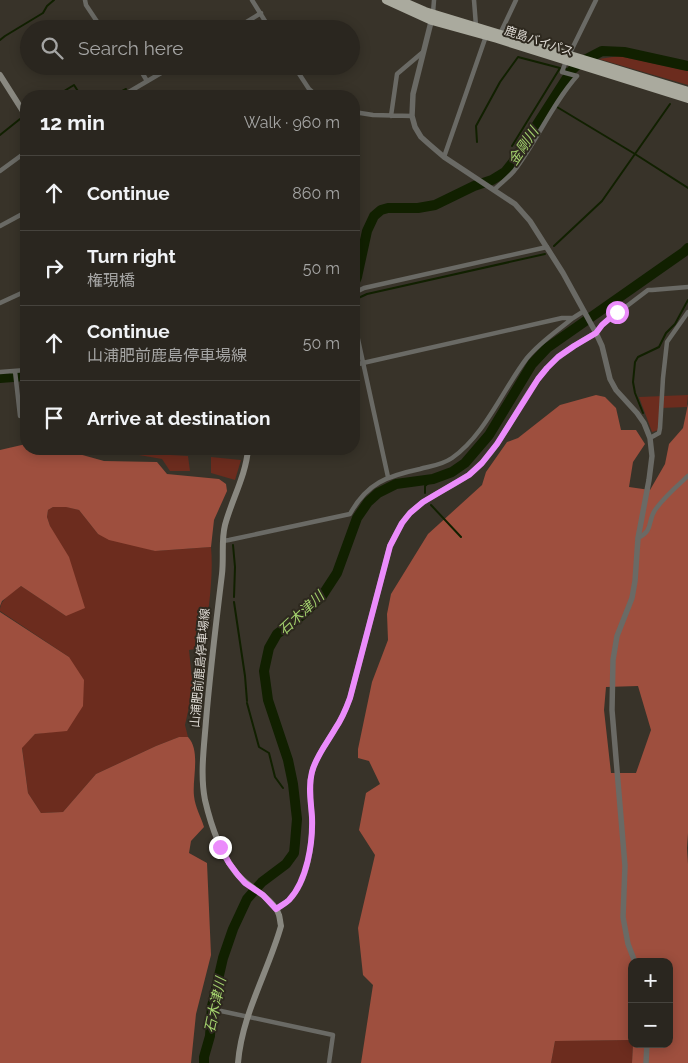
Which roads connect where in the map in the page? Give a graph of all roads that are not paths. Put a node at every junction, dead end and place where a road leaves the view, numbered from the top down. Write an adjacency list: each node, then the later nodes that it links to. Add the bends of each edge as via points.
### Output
1 (85, 0): 11 (street)
2 (252, 0): 9 (street)
3 (386, 0): 10 (highway, 鹿島バイパス)
4 (400, 0): 10 (highway, 鹿島バイパス)
5 (434, 0): 10 (street)
6 (474, 0): 14 (street)
7 (516, 0): 15 (street)
8 (596, 0): 18 (street)
9 (261, 13): 12 (street); 13 (street)
10 (432, 17): 14 (highway, 鹿島バイパス); 16 (highway, 鹿島バイパス); 17 (street)
11 (96, 20)
12 (250, 20)
13 (265, 20)
14 (476, 26): 15 (highway, 鹿島バイパス)
15 (500, 34): 18 (highway, 鹿島バイパス)
16 (486, 36): 18 (highway, 鹿島バイパス); 33 (street)
17 (424, 51): 30 (street, via 397,74); 31 (street, via 412,94)
18 (569, 60): 26 (highway, 鹿島バイパス, via 579,58); 27 (highway, 鹿島バイパス); 35 (street, via 562,72 577,76 513,172)
19 (143, 75): 23 (street)
20 (157, 75): 23 (street)
21 (300, 75): 25 (street)
22 (0, 77): 28 (main road)
23 (147, 81): 24 (street)
24 (132, 90)
25 (311, 90)
26 (688, 91)
27 (688, 99)
28 (20, 107)
29 (360, 113): 30 (street)
30 (391, 116): 31 (street)
31 (412, 116): 33 (street, via 421,137)
32 (20, 156): 34 (street)
33 (444, 156): 35 (street)
34 (0, 171)
35 (492, 188): 38 (street, via 515,204)
36 (20, 215): 37 (street)
37 (0, 226)
38 (548, 247): 40 (street); 43 (street)
39 (688, 287): 46 (street, via 648,290)
40 (360, 290)
41 (20, 294): 42 (street)
42 (0, 303)
43 (585, 311): 45 (street); 46 (street)
44 (688, 312): 54 (street, via 667,342 660,428 659,433)
45 (572, 318): 48 (street); 57 (street, via 527,358 470,443 438,465)
46 (596, 333): 54 (street, via 610,379 644,423); 60 (street, via 558,357 547,368 482,463 469,475 423,502 402,523 390,546 350,698 311,773 311,841 302,878 288,901)
47 (360, 349): 48 (street)
48 (363, 363): 49 (street); 57 (street)
49 (360, 364)
50 (15, 371): 51 (street); 52 (street); 53 (street)
51 (20, 371)
52 (0, 372)
53 (20, 416)
54 (650, 438): 58 (street, via 652,456)
55 (247, 455): 59 (main road, 山浦肥前鹿島停車場線)
56 (688, 476): 58 (street, via 656,509 648,529)
57 (388, 477): 59 (street, via 365,492 350,514)
58 (638, 538): 61 (street, via 632,598 617,636 613,660 612,710 625,866 623,917)
59 (223, 540): 60 (main road, 山浦肥前鹿島停車場線, via 204,758 205,798 220,847 229,863 245,883)
60 (276, 909): 63 (main road, via 281,926)
61 (633, 958)
62 (221, 1011): 63 (street)
63 (248, 1016): 65 (main road); 66 (street, via 333,1035)
64 (647, 1048): 67 (street)
65 (238, 1063)
66 (329, 1063)
67 (646, 1063)

